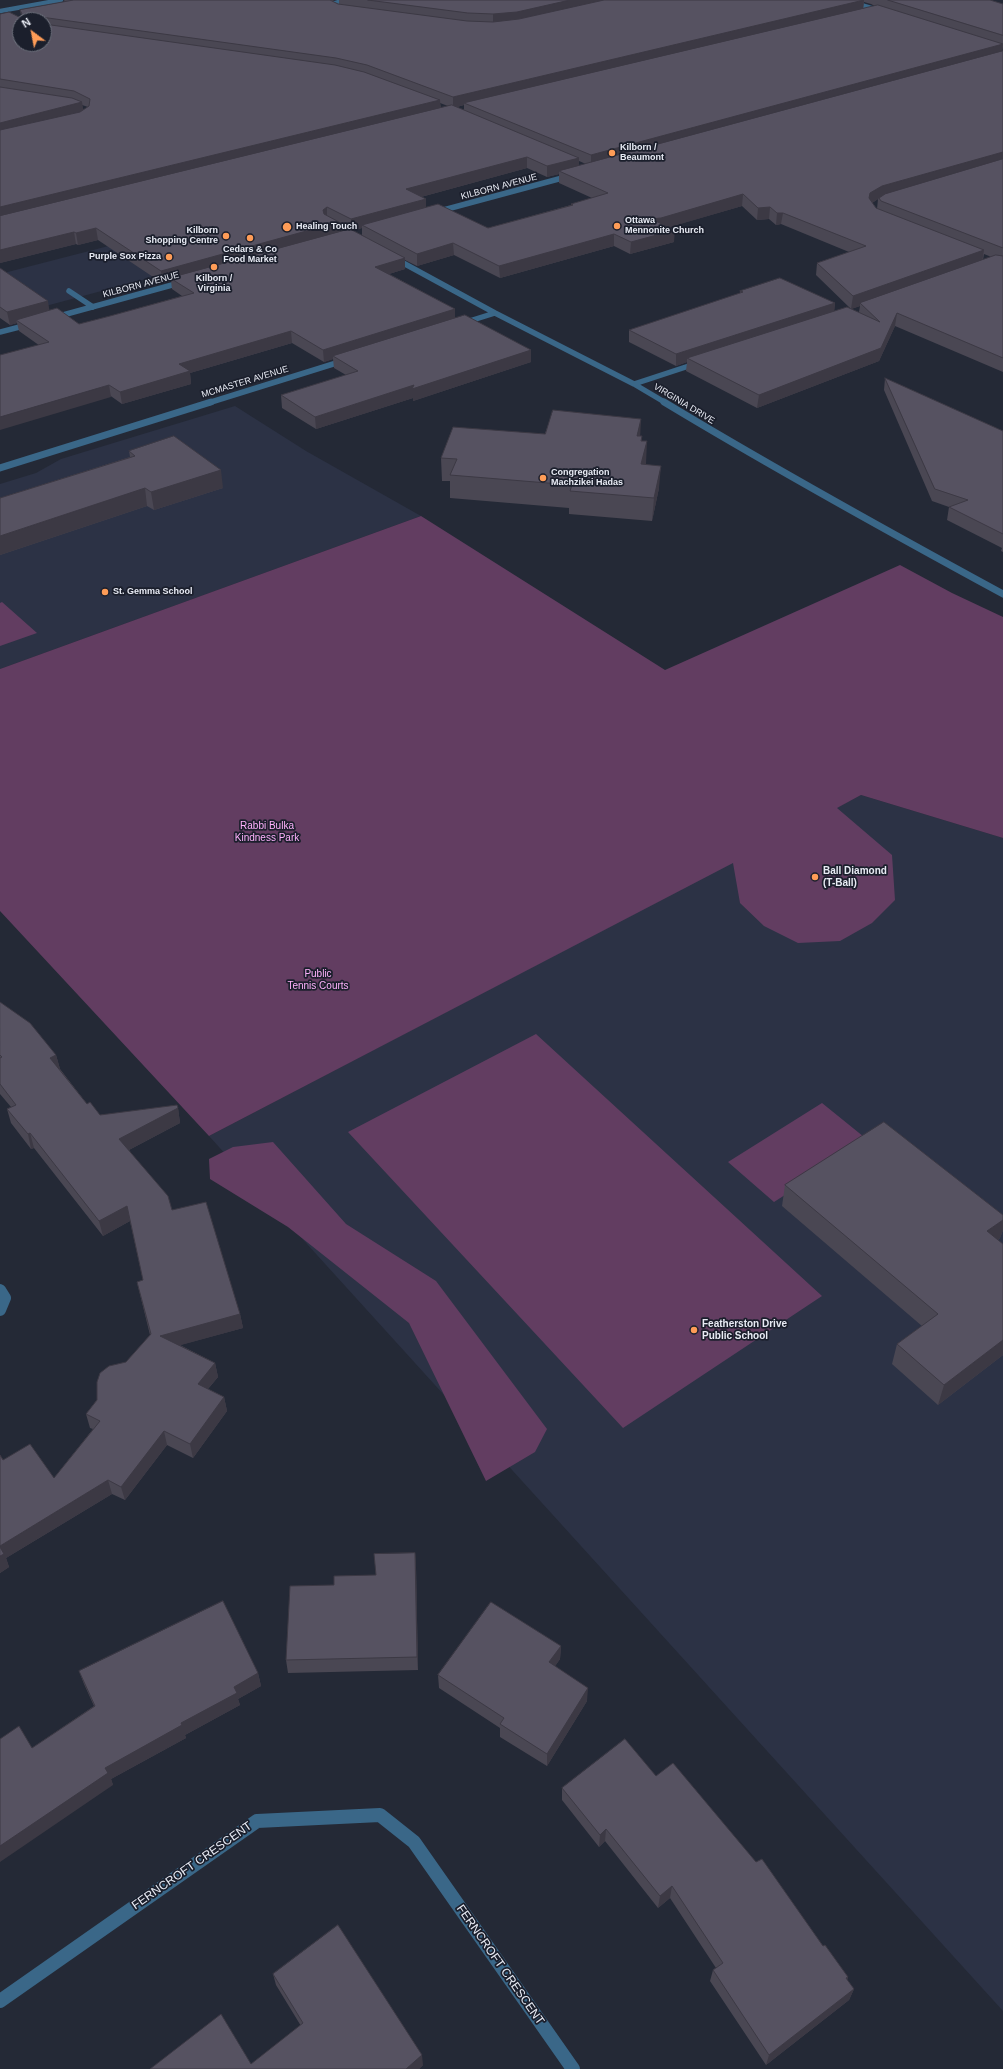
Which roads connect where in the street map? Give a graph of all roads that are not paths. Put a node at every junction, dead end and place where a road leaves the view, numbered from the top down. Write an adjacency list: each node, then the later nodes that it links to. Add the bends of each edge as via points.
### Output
1 (61, 0): 6 (street)
2 (345, 0): 4 (street, via 329,6)
3 (845, 0): 5 (street)
4 (340, 10)
5 (878, 10): 7 (street); 8 (street)
6 (0, 12): 9 (street)
7 (870, 12)
8 (885, 13)
9 (7, 16)
10 (576, 174): 11 (street, KILBORN AVENUE)
11 (430, 214)
12 (386, 253): 16 (street, VIRGINIA DRIVE)
13 (191, 280): 15 (street, KILBORN AVENUE)
14 (69, 291): 15 (street)
15 (93, 307): 17 (street, KILBORN AVENUE)
16 (495, 313): 19 (street); 23 (street, VIRGINIA DRIVE)
17 (43, 320)
18 (36, 322): 20 (street)
19 (455, 326)
20 (0, 332)
21 (356, 356): 24 (street, MCMASTER AVENUE)
22 (707, 360): 23 (street)
23 (634, 384): 25 (street, VIRGINIA DRIVE, via 742,449)
24 (0, 468)
25 (1003, 594)
26 (0, 1290): 27 (street, via 5,1298)
27 (0, 1310)
28 (0, 2001): 29 (street, FERNCROFT CRESCENT, via 257,1821 380,1815 414,1842)
29 (573, 2069)

